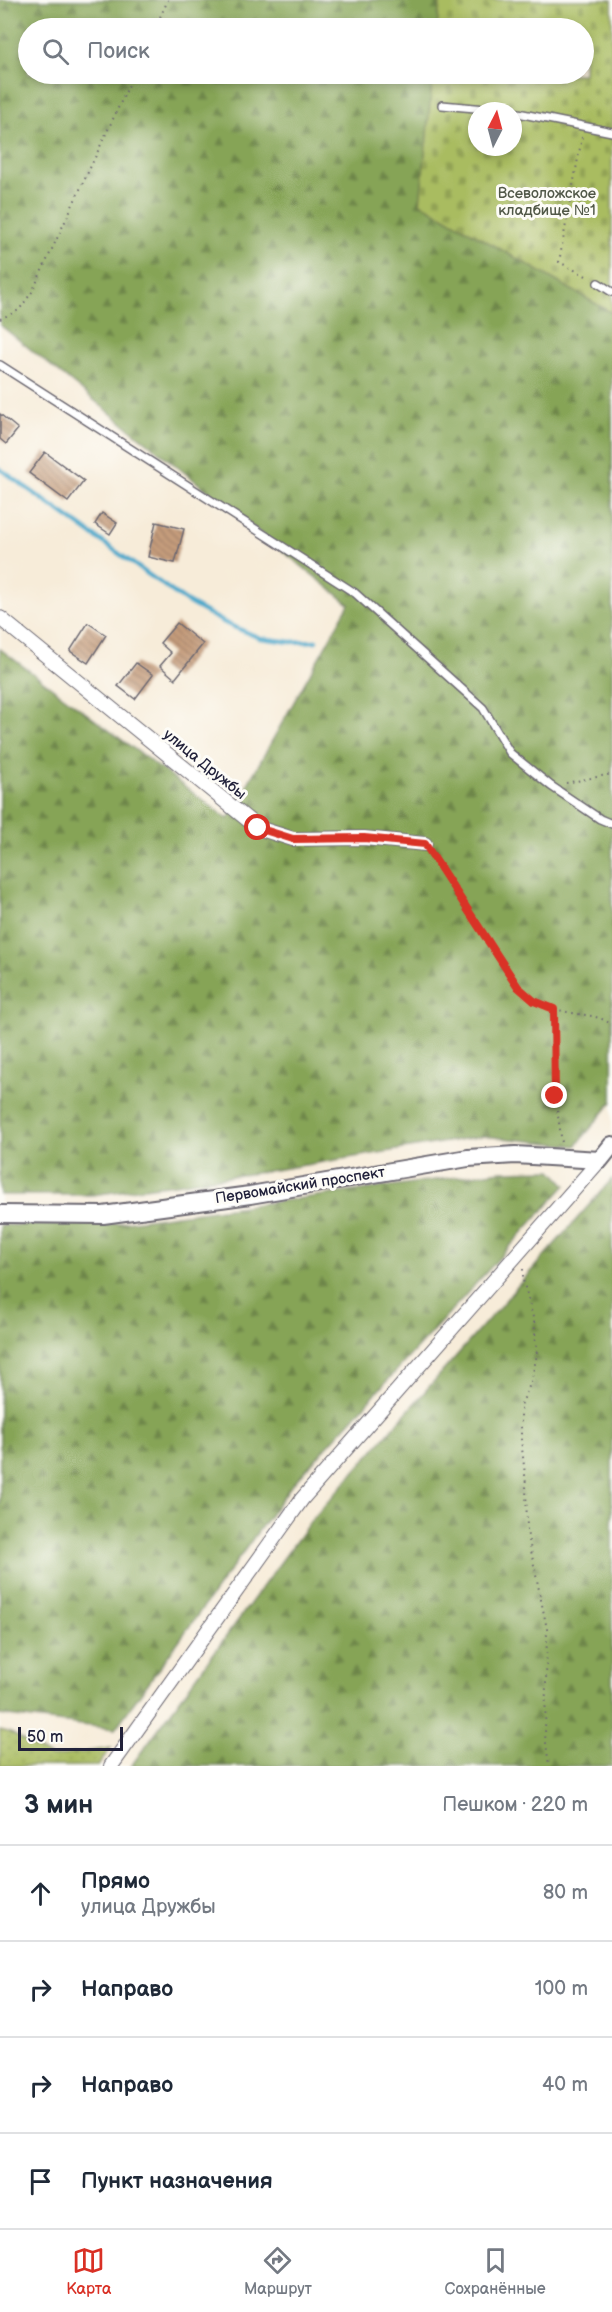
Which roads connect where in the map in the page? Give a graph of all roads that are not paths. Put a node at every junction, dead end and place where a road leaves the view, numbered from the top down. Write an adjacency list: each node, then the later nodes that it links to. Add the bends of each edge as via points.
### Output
1 (442, 105): 2 (lane)
2 (468, 107)
3 (522, 114): 4 (lane)
4 (612, 132)
5 (598, 282): 6 (lane)
6 (612, 292)
7 (0, 365): 9 (lane, via 355,593 483,708 510,753 551,786)
8 (0, 618): 10 (street, улица Дружбы, via 258,828 293,839 364,838)
9 (612, 824)
10 (425, 844)
11 (612, 1145): 12 (street)
12 (600, 1160): 13 (street, Первомайский проспект, via 515,1155 468,1158 103,1215); 14 (street, via 302,1499)
13 (0, 1214)
14 (111, 1766)

